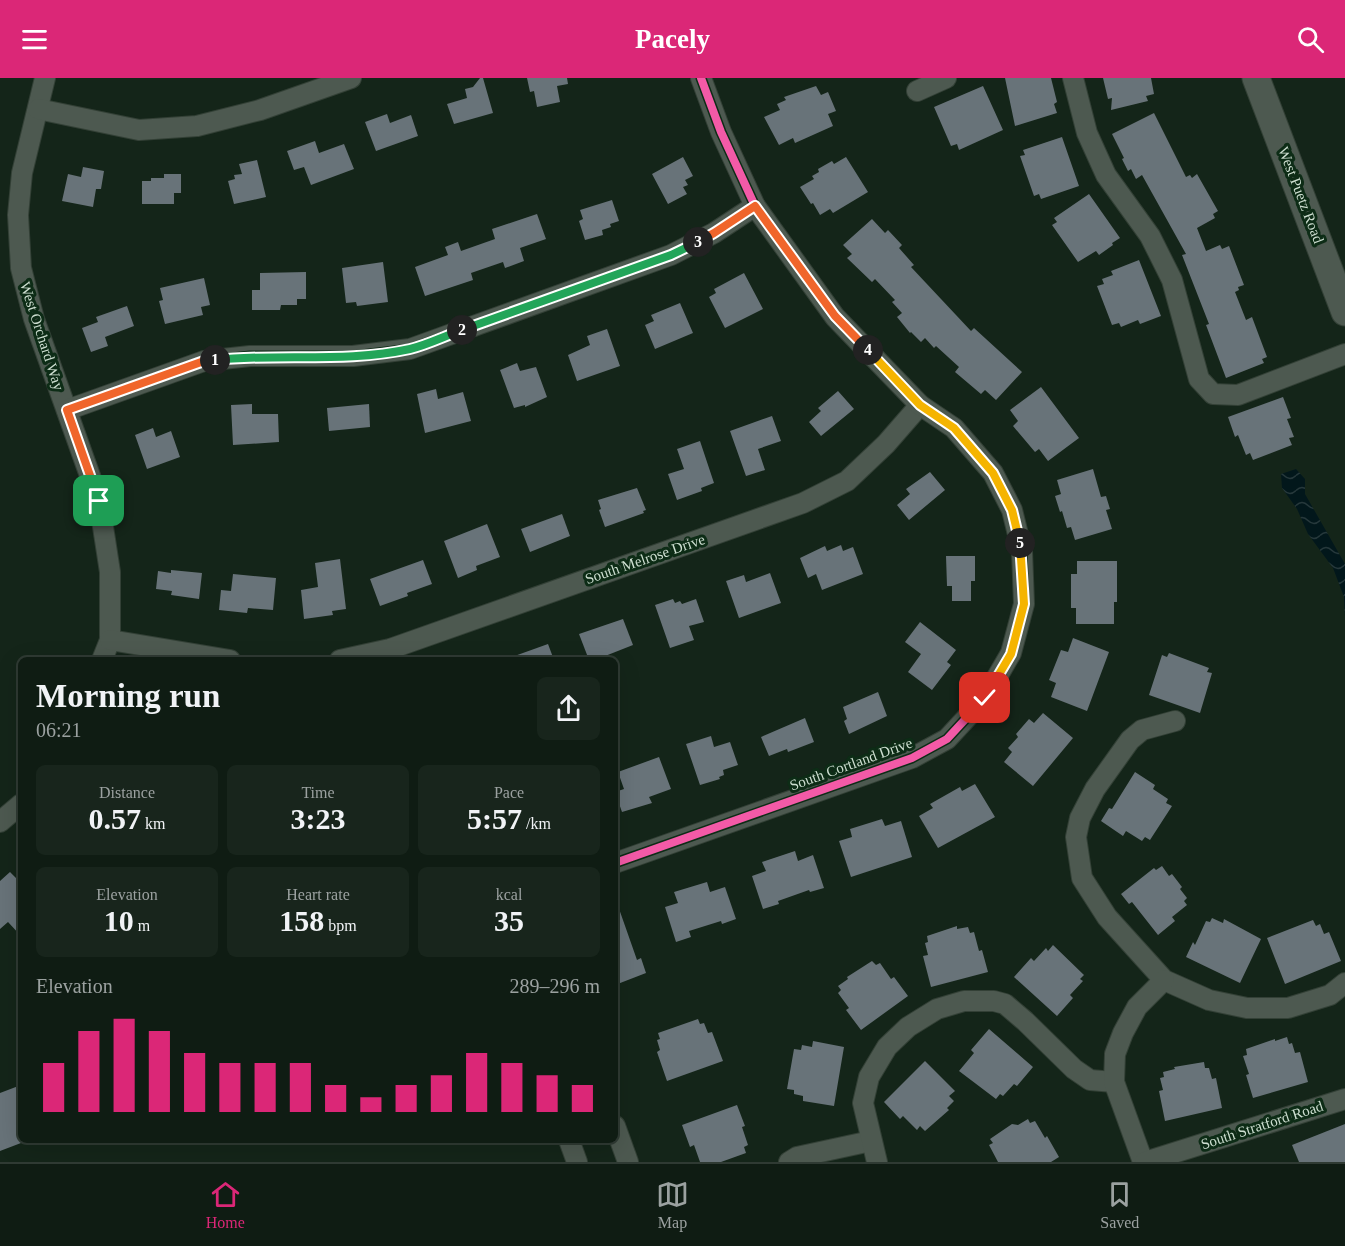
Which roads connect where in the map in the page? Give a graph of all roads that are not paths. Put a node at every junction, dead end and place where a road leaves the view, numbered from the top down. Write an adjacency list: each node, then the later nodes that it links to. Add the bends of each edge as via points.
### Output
1 (45, 78): 8 (street, West Orchard Way)
2 (351, 78): 8 (street, via 260,110 197,126 139,130)
3 (701, 78): 9 (street, South Cortland Drive)
4 (946, 78): 7 (street)
5 (1073, 78): 11 (street, via 1087,133 1106,175 1150,236 1172,280 1199,379 1213,394 1238,395)
6 (1256, 78): 10 (street, West Puetz Road)
7 (917, 91)
8 (38, 109): 13 (street, West Orchard Way, via 22,173 18,215 21,268 34,319)
9 (755, 206): 12 (street, South Cortland Drive, via 835,316); 13 (street, via 671,255 410,349 353,356 250,356 204,361)
10 (1345, 312)
11 (1345, 354)
12 (920, 405): 17 (street, South Melrose Drive, via 847,481 803,503 390,648); 21 (street, South Cortland Drive, via 954,428 993,473 1012,510 1022,550 1024,604 1011,654 985,698 947,738 912,758)
13 (67, 410): 14 (street, West Orchard Way, via 99,501 110,572)
14 (110, 640): 15 (street, West Orchard Way); 16 (street)
15 (103, 657)
16 (212, 657)
17 (352, 657)
18 (1175, 721): 22 (street, via 1142,730 1130,740 1087,803 1076,837 1082,878 1107,917)
19 (18, 808): 20 (street)
20 (0, 822)
21 (618, 862)
22 (1164, 980): 23 (street, via 1209,1000 1248,1008 1288,1008 1330,995); 24 (street, via 1137,1007 1123,1033 1115,1054)
23 (1345, 983)
24 (1114, 1082): 27 (street, via 1090,1080 1074,1069 1005,1004 964,1001 937,1009 908,1027 887,1047 869,1077 863,1103); 33 (street)
25 (1345, 1099): 33 (street, South Stratford Road)
26 (618, 1134): 30 (street)
27 (871, 1141): 31 (street); 32 (street)
28 (569, 1143): 29 (street)
29 (577, 1162)
30 (628, 1162)
31 (789, 1162)
32 (877, 1162)
33 (1144, 1162)

